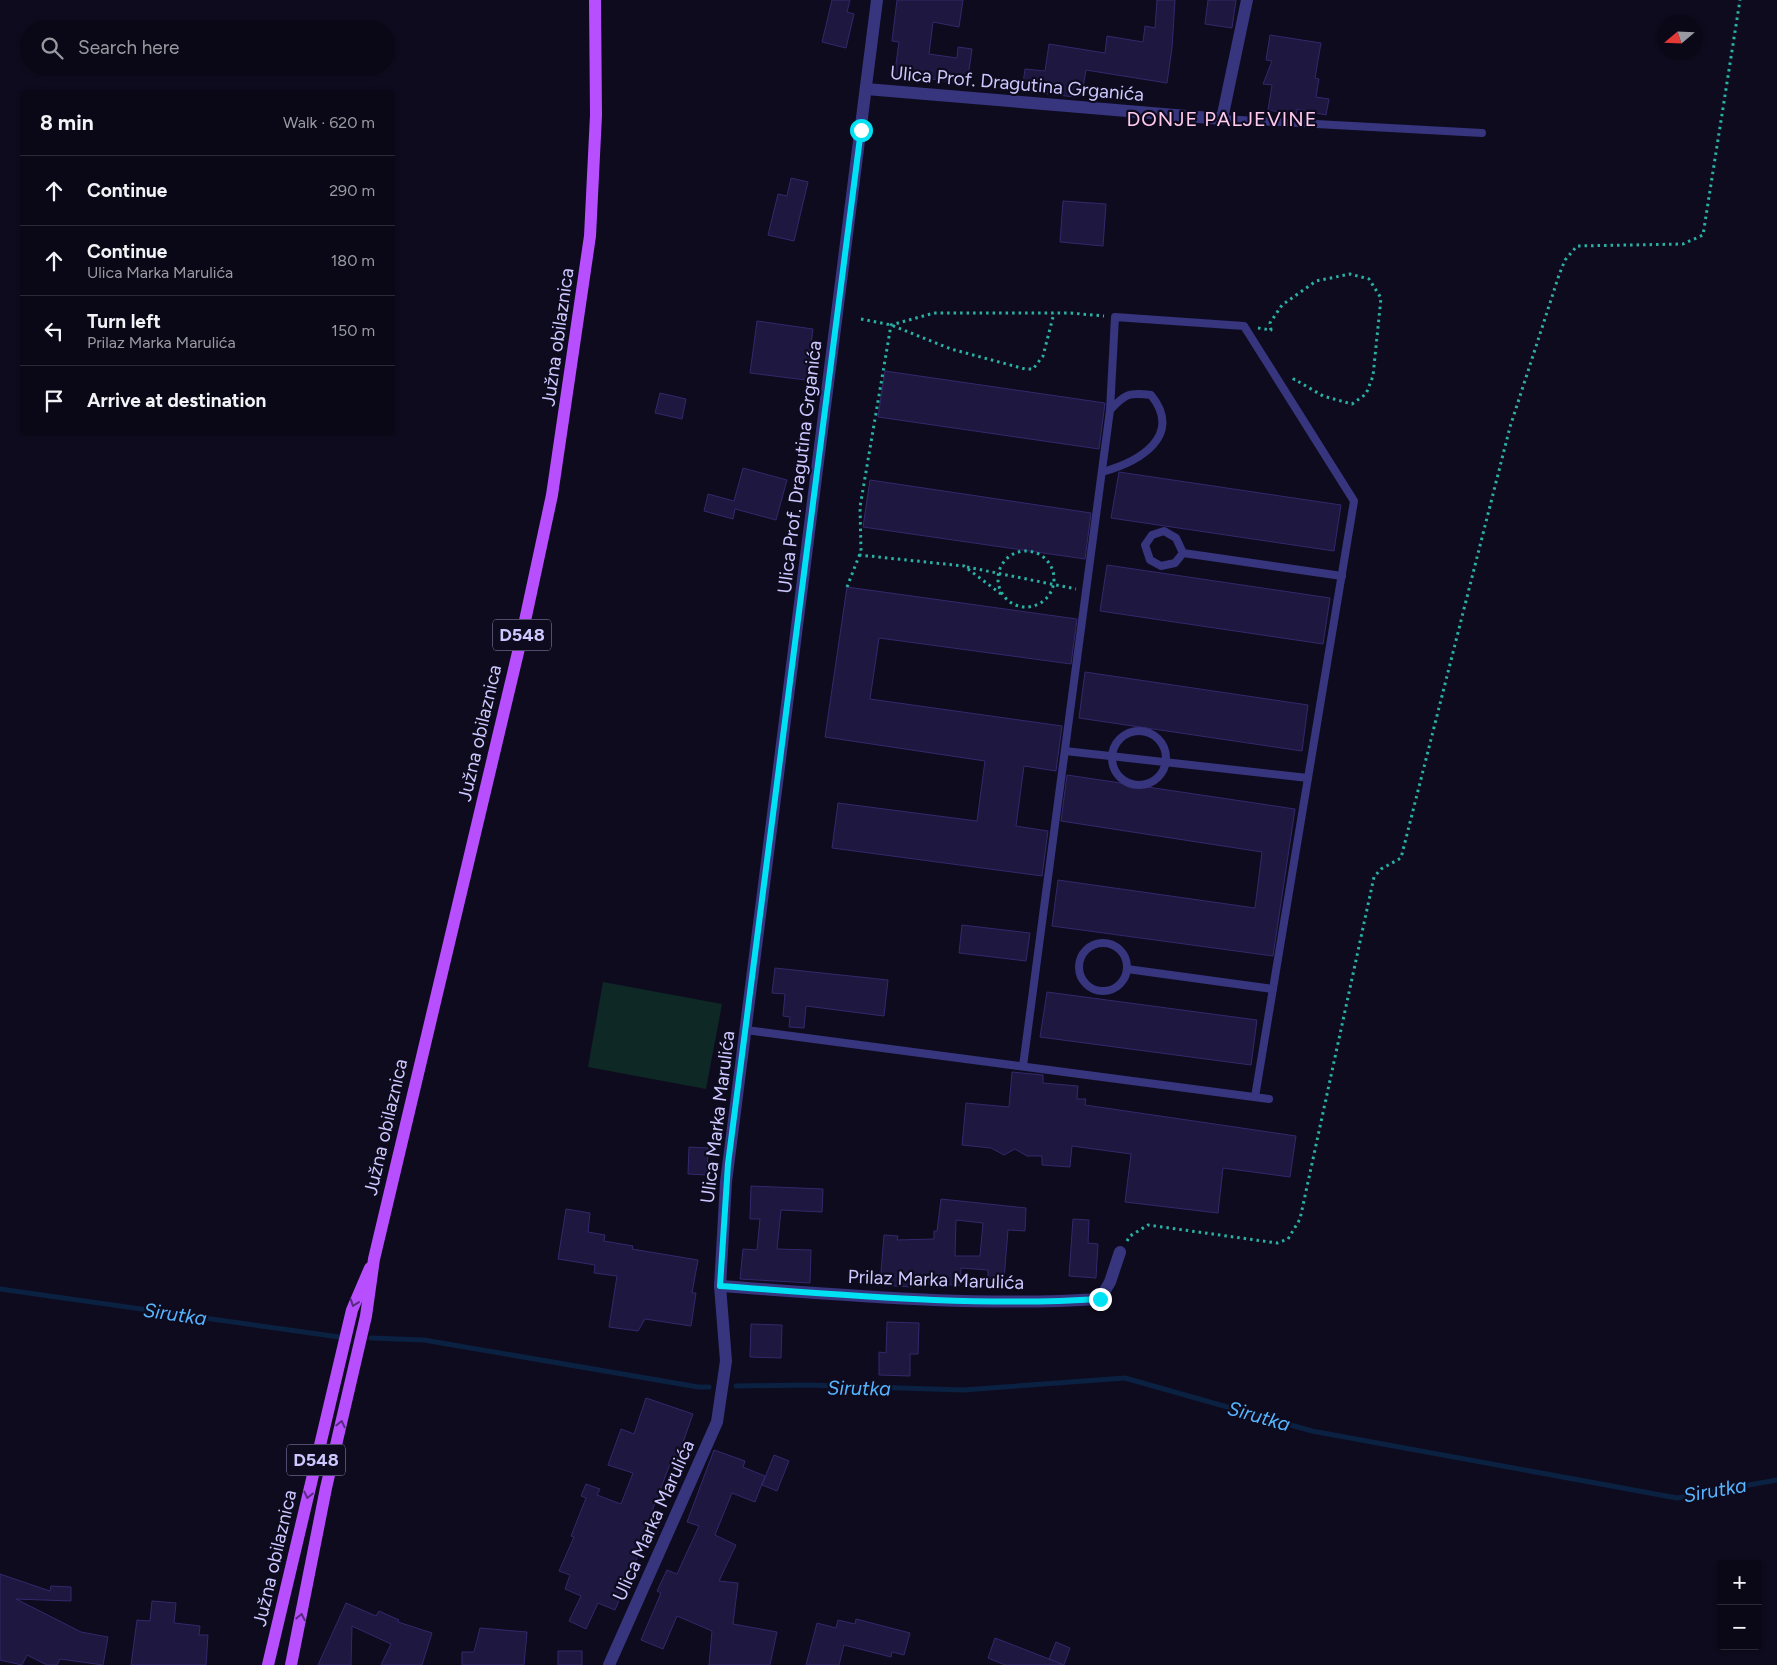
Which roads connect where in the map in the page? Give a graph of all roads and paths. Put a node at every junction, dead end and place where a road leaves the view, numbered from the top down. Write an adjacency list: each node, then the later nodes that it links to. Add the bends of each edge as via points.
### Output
1 (595, 0): 37 (main road, Južna obilaznica / D548, via 596,115 590,236 552,495 520,644)
2 (877, 0): 5 (street, Ulica Prof. Dragutina Grganića)
3 (1247, 0): 6 (street)
4 (1740, 0): 36 (path, via 1703,235 1682,244 1577,246 1565,260 1559,275 1510,427 1401,858 1381,868 1374,877 1300,1220 1288,1240 1277,1243 1148,1225 1130,1236)
5 (866, 89): 6 (street, Ulica Prof. Dragutina Grganića); 29 (street, Ulica Prof. Dragutina Grganića)
6 (1222, 119): 7 (lane)
7 (1482, 133)
8 (1054, 313): 9 (path); 11 (path, via 934,313); 11 (path, via 1043,356 1033,369 951,349)
9 (1115, 317): 12 (lane); 14 (lane)
10 (860, 319): 11 (path)
11 (891, 325): 17 (path, via 860,507)
12 (1244, 326): 13 (lane); 13 (path, via 1271,330 1270,324 1282,306 1302,289 1316,282 1350,274 1369,279 1381,298 1373,376 1366,394 1352,404 1323,396 1294,380)
13 (1286, 393): 20 (lane, via 1354,501)
14 (1110, 410): 15 (lane); 15 (lane, via 1121,398 1132,393 1151,395 1160,406 1164,426 1156,444 1121,467)
15 (1102, 472): 23 (lane)
16 (1183, 553): 16 (lane, via 1175,563 1161,566 1150,560 1145,545 1152,536 1164,531 1176,538); 20 (lane)
17 (860, 556): 18 (path); 22 (path)
18 (964, 566): 19 (path); 24 (path)
19 (999, 574): 21 (path); 21 (path, via 1010,556 1027,551 1036,553 1050,565); 24 (path)
20 (1342, 576): 28 (lane)
21 (1053, 585): 23 (path); 24 (path, via 1045,600 1028,607 1010,602)
22 (847, 587)
23 (1086, 590): 25 (lane)
24 (1004, 596)
25 (1065, 750): 26 (lane); 33 (lane)
26 (1112, 756): 27 (lane); 27 (lane, via 1113,765 1123,780 1141,785 1157,778); 27 (lane, via 1114,747 1125,734 1142,730 1158,738 1163,745)
27 (1166, 762): 28 (lane)
28 (1308, 778): 31 (lane)
29 (769, 850): 32 (street, Ulica Marka Marulića)
30 (1128, 969): 30 (lane, via 1127,961 1118,948 1104,942 1083,953 1078,968 1090,989 1107,992 1121,984); 31 (lane)
31 (1273, 989): 34 (lane)
32 (746, 1030): 33 (lane); 38 (street, Ulica Marka Marulića, via 726,1182)
33 (1024, 1066): 34 (lane)
34 (1255, 1097): 35 (lane)
35 (1269, 1099)
36 (1120, 1252): 38 (street, Prilaz Marka Marulića, via 1110,1282 1100,1299 1049,1302 878,1297)
37 (374, 1259): 39 (main road, Južna obilaznica / D548, one-way to 39, via 352,1310); 40 (main road, Južna obilaznica / D548, one-way to 37, via 326,1488 366,1316)
38 (720, 1286): 41 (street, Ulica Marka Marulića, via 726,1361 717,1422)
39 (268, 1665)
40 (291, 1665)
41 (609, 1665)

